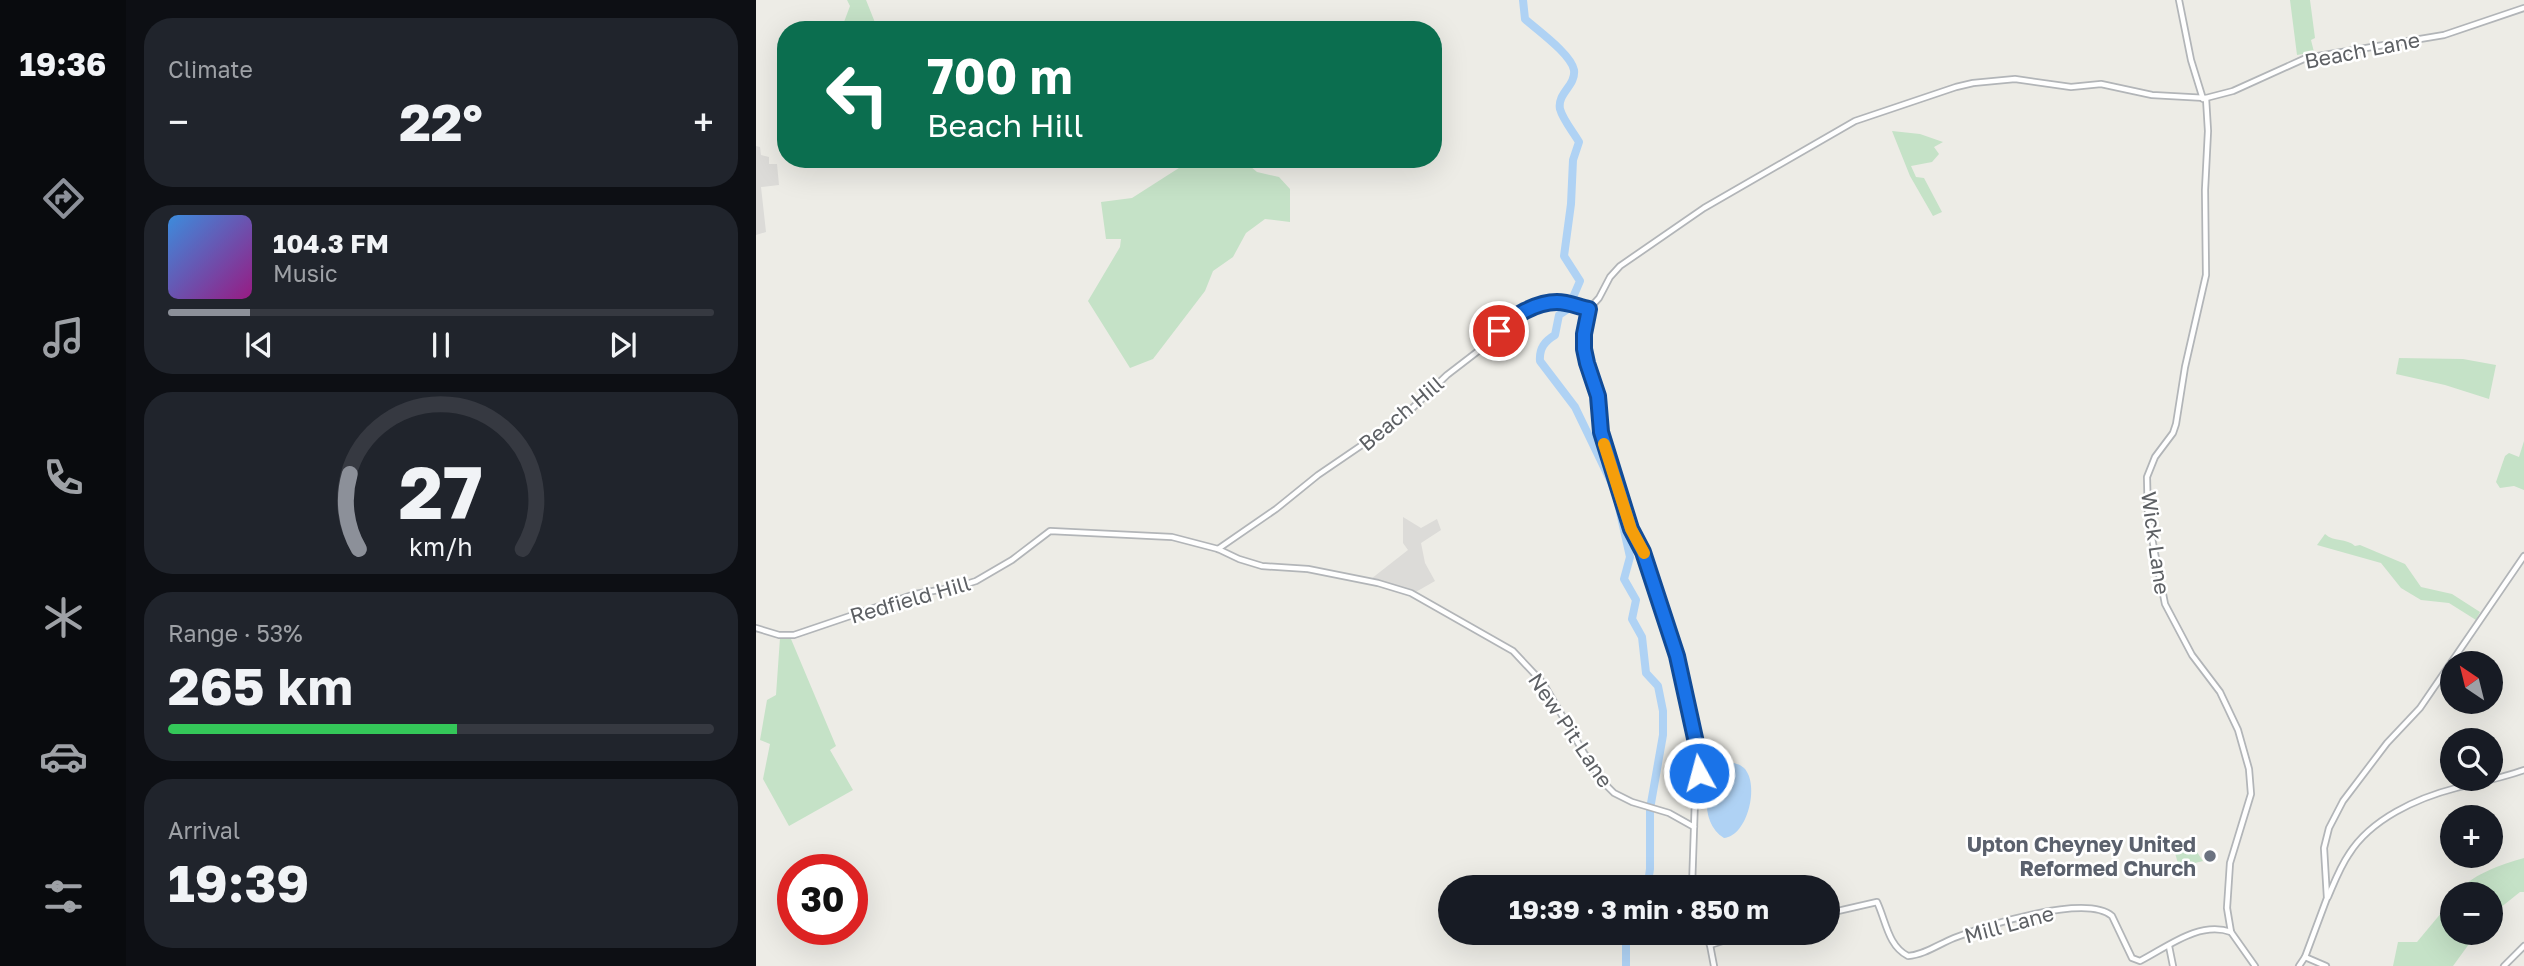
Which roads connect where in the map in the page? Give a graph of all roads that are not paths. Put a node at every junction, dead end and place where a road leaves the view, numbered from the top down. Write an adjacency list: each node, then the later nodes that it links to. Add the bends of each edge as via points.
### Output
1 (2179, 0): 3 (street, Wick Lane)
2 (2524, 8): 3 (street, Beach Lane, via 2444,35 2306,58)
3 (2204, 99): 4 (street, via 2152,95 2101,84 2071,87 2001,79 1956,86 1866,116 1750,181 1638,252 1610,277); 13 (street, Wick Lane, via 2208,131 2206,275 2176,424 2147,477 2152,548 2165,604 2192,655 2220,692 2238,730 2252,779 2247,813 2230,863)
4 (1589, 309): 5 (street, Beach Hill, via 1552,302 1510,320 1403,417); 9 (street, via 1584,349 1598,396 1604,442 1677,656 1698,752)
5 (1218, 549): 7 (street, Redfield Hill, via 1172,537 1050,531 976,581 915,594 794,635); 9 (street, New Pit Lane, via 1262,566 1323,571 1411,593 1513,651 1544,685 1604,783 1620,798 1656,807)
6 (2524, 556): 11 (street, via 2420,708 2386,743 2343,801 2323,848)
7 (756, 628)
8 (2524, 770): 11 (street, via 2453,789 2380,822 2349,854)
9 (1694, 827): 10 (street)
10 (1692, 875)
11 (2327, 898): 17 (street)
12 (1840, 910): 15 (street, Mill Lane, via 1877,902 1889,934 1908,956 2048,911 2093,907 2112,916 2132,958 2140,961)
13 (2231, 932): 15 (street, Mill Lane, via 2197,930); 20 (street)
14 (1710, 945): 18 (street)
15 (2169, 946): 19 (street)
16 (2524, 946): 23 (street)
17 (2305, 957): 21 (street); 22 (street)
18 (1714, 966)
19 (2173, 966)
20 (2255, 966)
21 (2299, 966)
22 (2326, 966)
23 (2504, 966)

